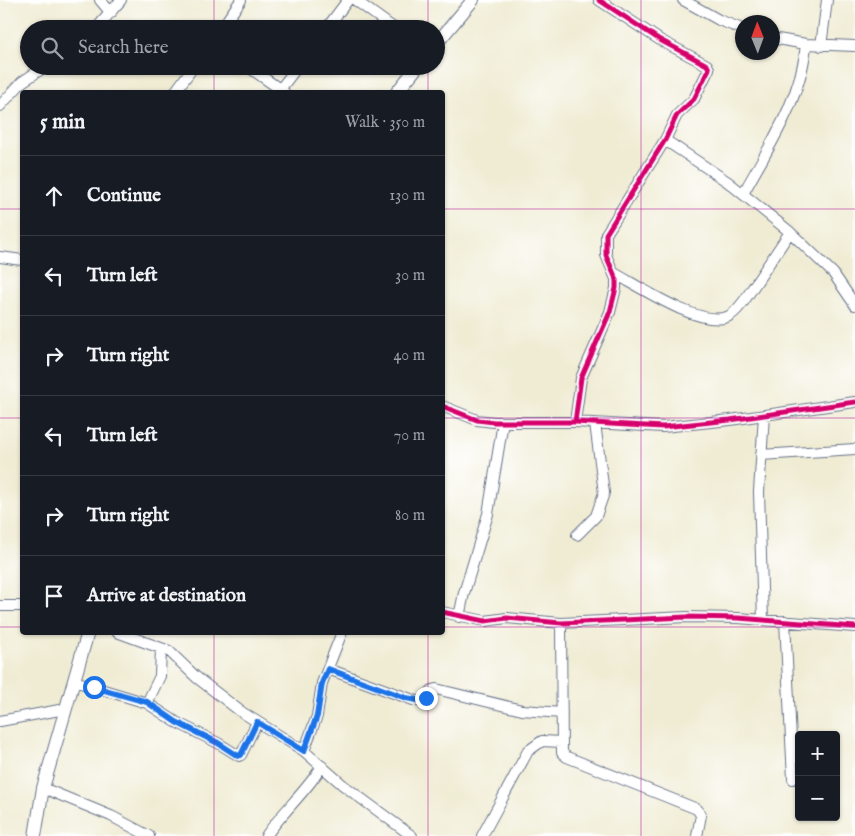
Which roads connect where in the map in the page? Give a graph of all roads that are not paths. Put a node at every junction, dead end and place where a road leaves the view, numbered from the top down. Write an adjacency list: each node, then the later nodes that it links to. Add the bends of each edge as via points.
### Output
1 (100, 0): 10 (street)
2 (121, 0): 10 (street)
3 (240, 0): 12 (street)
4 (348, 0): 13 (street)
5 (355, 0): 14 (street)
6 (473, 0): 16 (street)
7 (599, 0): 33 (street, via 708,67 706,78 694,99 677,115)
8 (683, 0): 15 (street)
9 (827, 0): 19 (street)
10 (111, 13): 11 (street)
11 (104, 20)
12 (227, 20)
13 (333, 20)
14 (383, 20)
15 (735, 26)
16 (445, 33)
17 (780, 39): 18 (street)
18 (806, 44): 19 (street); 34 (street, via 799,79 787,113)
19 (822, 46): 20 (street)
20 (855, 46)
21 (32, 75): 26 (street)
22 (187, 75): 28 (street)
23 (259, 75): 29 (street)
24 (292, 75): 30 (street)
25 (411, 75): 31 (street)
26 (22, 82): 27 (street); 32 (street)
27 (25, 90)
28 (176, 90)
29 (278, 90)
30 (282, 90)
31 (399, 90)
32 (0, 106)
33 (665, 140): 34 (street); 38 (street, via 606,234 606,255)
34 (743, 194): 35 (street)
35 (790, 232): 38 (street, via 744,301 726,317 710,319 691,315); 39 (street, via 833,273)
36 (0, 257): 37 (street)
37 (20, 260)
38 (614, 273): 44 (street, via 617,283 613,305 583,371)
39 (855, 305)
40 (855, 402): 42 (street)
41 (445, 407): 43 (street, via 478,420)
42 (764, 415): 45 (street, via 679,427); 47 (street)
43 (503, 422): 44 (street); 52 (street, via 494,490)
44 (575, 422): 45 (street)
45 (595, 423): 48 (street, via 604,493 596,516)
46 (855, 450): 47 (street)
47 (761, 455): 53 (street)
48 (577, 535)
49 (0, 606): 50 (street)
50 (20, 606)
51 (445, 613): 52 (street)
52 (459, 617): 55 (street)
53 (764, 620): 54 (street); 55 (street, via 686,617)
54 (785, 621): 56 (street); 71 (street)
55 (561, 623): 65 (street)
56 (855, 628)
57 (87, 635): 62 (street)
58 (125, 635): 60 (street)
59 (341, 635): 61 (street)
60 (161, 648): 63 (street, via 160,676); 67 (street, via 176,656 196,677)
61 (328, 669): 65 (street, via 416,701 423,701 436,689 522,710); 69 (street, via 322,683 317,716)
62 (74, 682): 63 (street); 64 (street)
63 (147, 702): 67 (street, via 238,756)
64 (65, 709): 66 (street); 72 (street)
65 (562, 713): 68 (street)
66 (0, 721)
67 (257, 722): 69 (street)
68 (561, 742): 77 (street, via 542,741 528,751); 78 (street, via 561,751 567,757 696,809 701,815)
69 (304, 751): 70 (street)
70 (322, 766): 75 (street); 76 (street)
71 (793, 779)
72 (43, 788): 73 (street); 74 (street, via 111,816)
73 (35, 836)
74 (149, 836)
75 (266, 836)
76 (412, 836)
77 (482, 836)
78 (697, 836)

